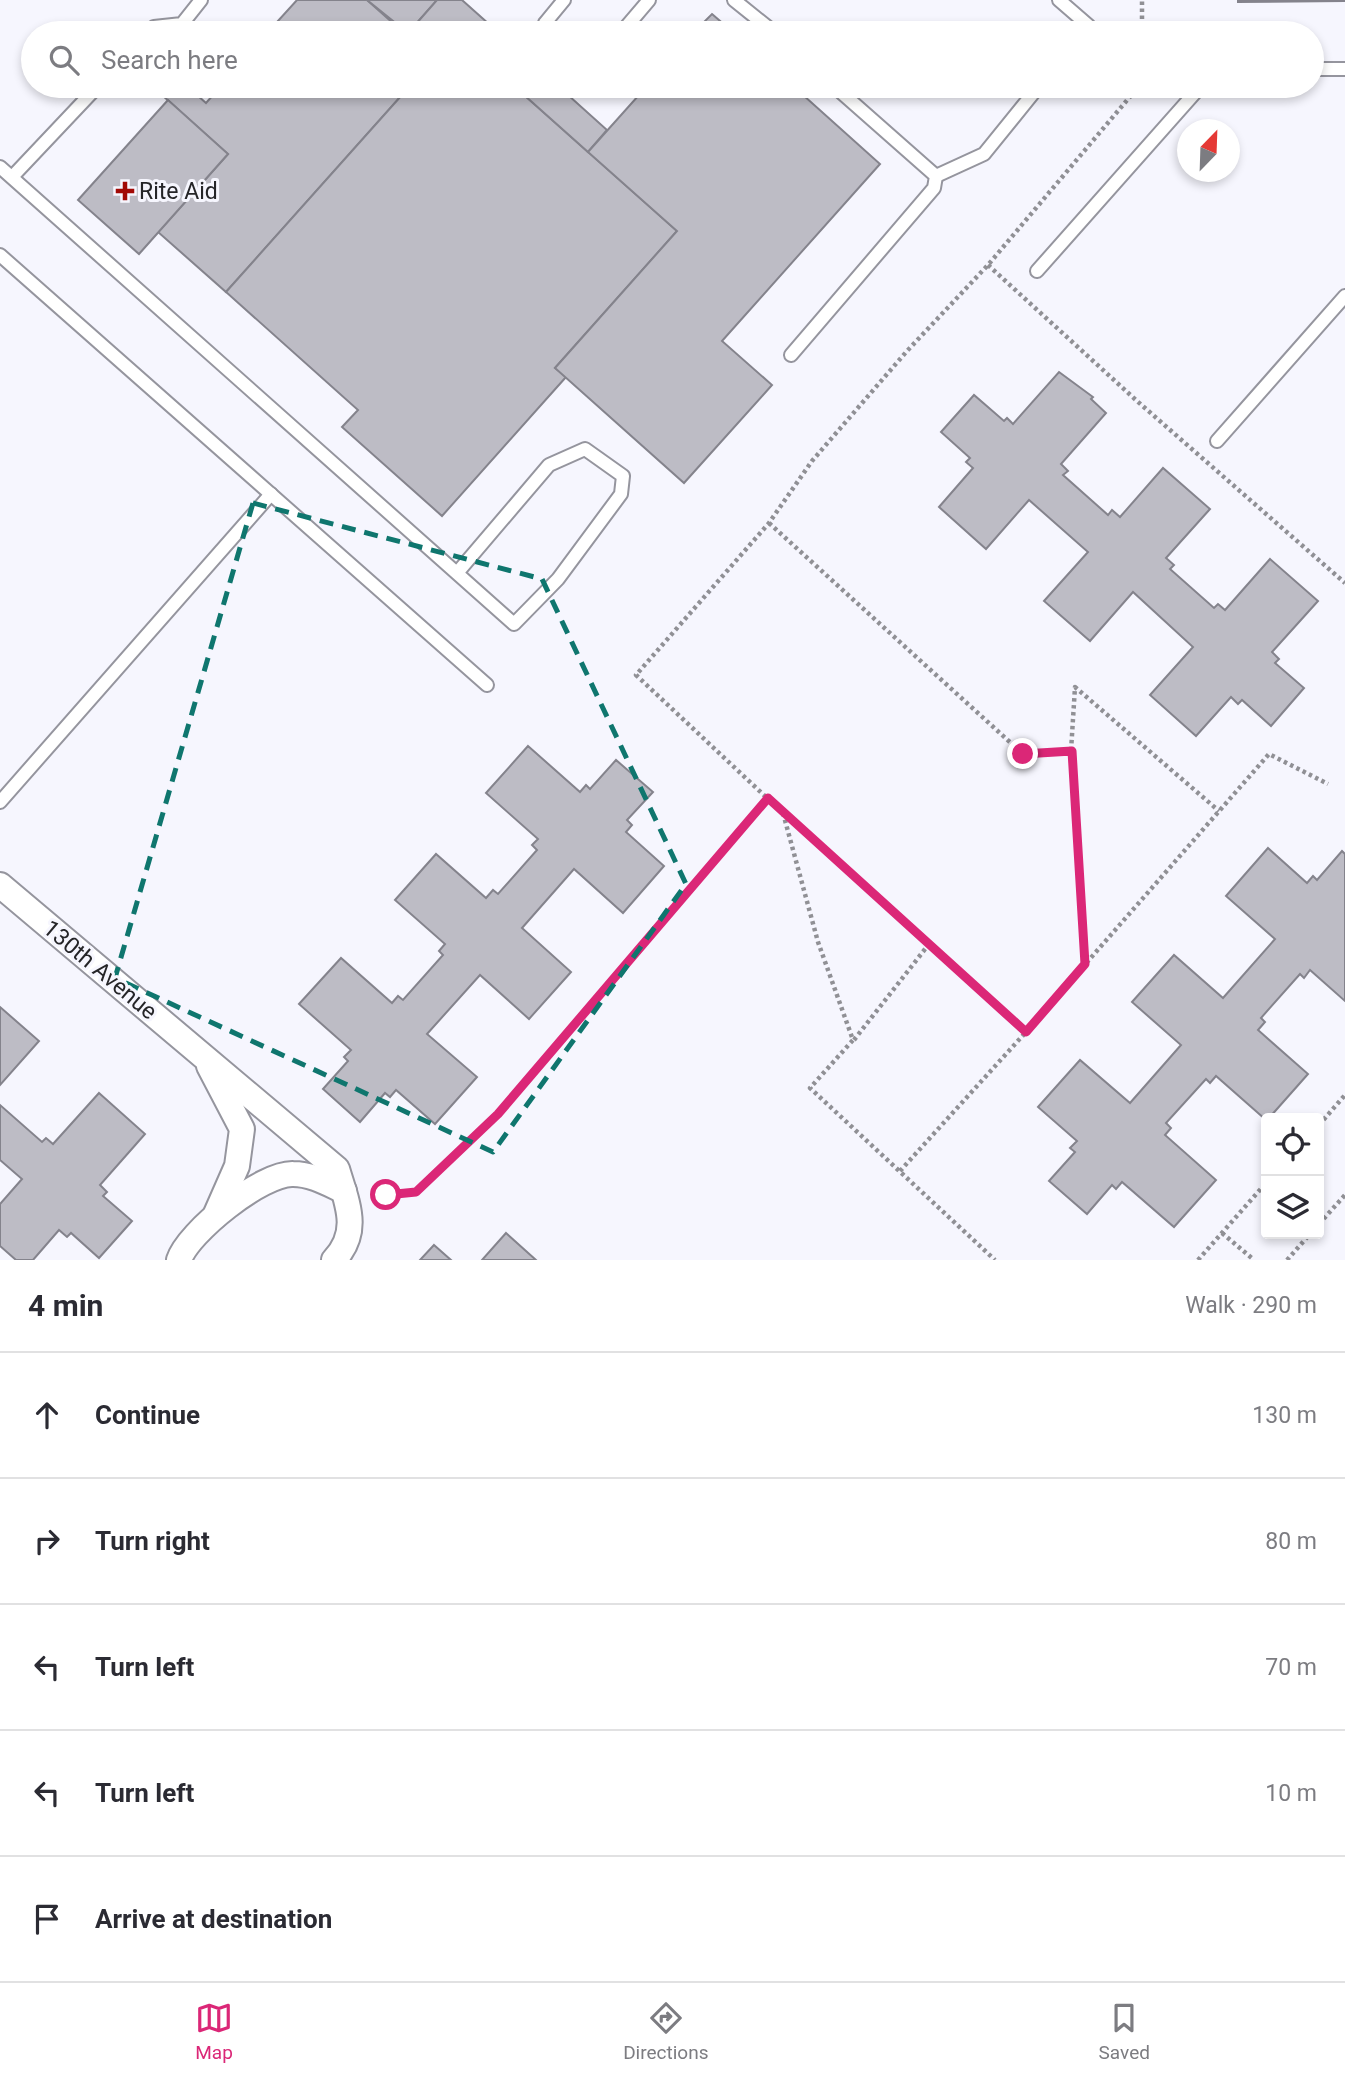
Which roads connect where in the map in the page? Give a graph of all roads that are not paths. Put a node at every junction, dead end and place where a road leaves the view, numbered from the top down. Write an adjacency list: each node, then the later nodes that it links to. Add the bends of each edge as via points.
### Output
1 (201, 0): 6 (lane)
2 (564, 0): 7 (lane)
3 (649, 0): 8 (lane)
4 (734, 0): 9 (lane)
5 (1059, 0): 10 (lane)
6 (184, 21)
7 (547, 21)
8 (631, 21)
9 (760, 21)
10 (1079, 21)
11 (1324, 69): 12 (lane)
12 (1345, 69)
13 (87, 98): 19 (lane)
14 (848, 98): 18 (lane)
15 (1029, 98): 18 (lane, via 984,154)
16 (1190, 98): 21 (lane)
17 (0, 167): 19 (lane)
18 (936, 176): 23 (lane, via 934,188)
19 (12, 177): 26 (lane)
20 (0, 255): 25 (lane)
21 (1037, 271)
22 (1345, 296): 24 (lane)
23 (791, 355)
24 (1217, 441)
25 (271, 494): 27 (lane); 28 (lane)
26 (457, 573): 26 (lane, via 514,624 558,579 621,494 623,476 585,449 549,465)
27 (487, 685)
28 (0, 802)
29 (0, 885): 30 (street, 130th Avenue)
30 (202, 1054): 31 (street, 130th Avenue, via 337,1169); 32 (street, 130th Avenue, via 242,1129 237,1166)
31 (344, 1191): 32 (street, 130th Avenue, via 290,1173 261,1183); 34 (street, 130th Avenue, via 351,1215 346,1248)
32 (215, 1216): 33 (street, 130th Avenue)
33 (180, 1260)
34 (334, 1260)

